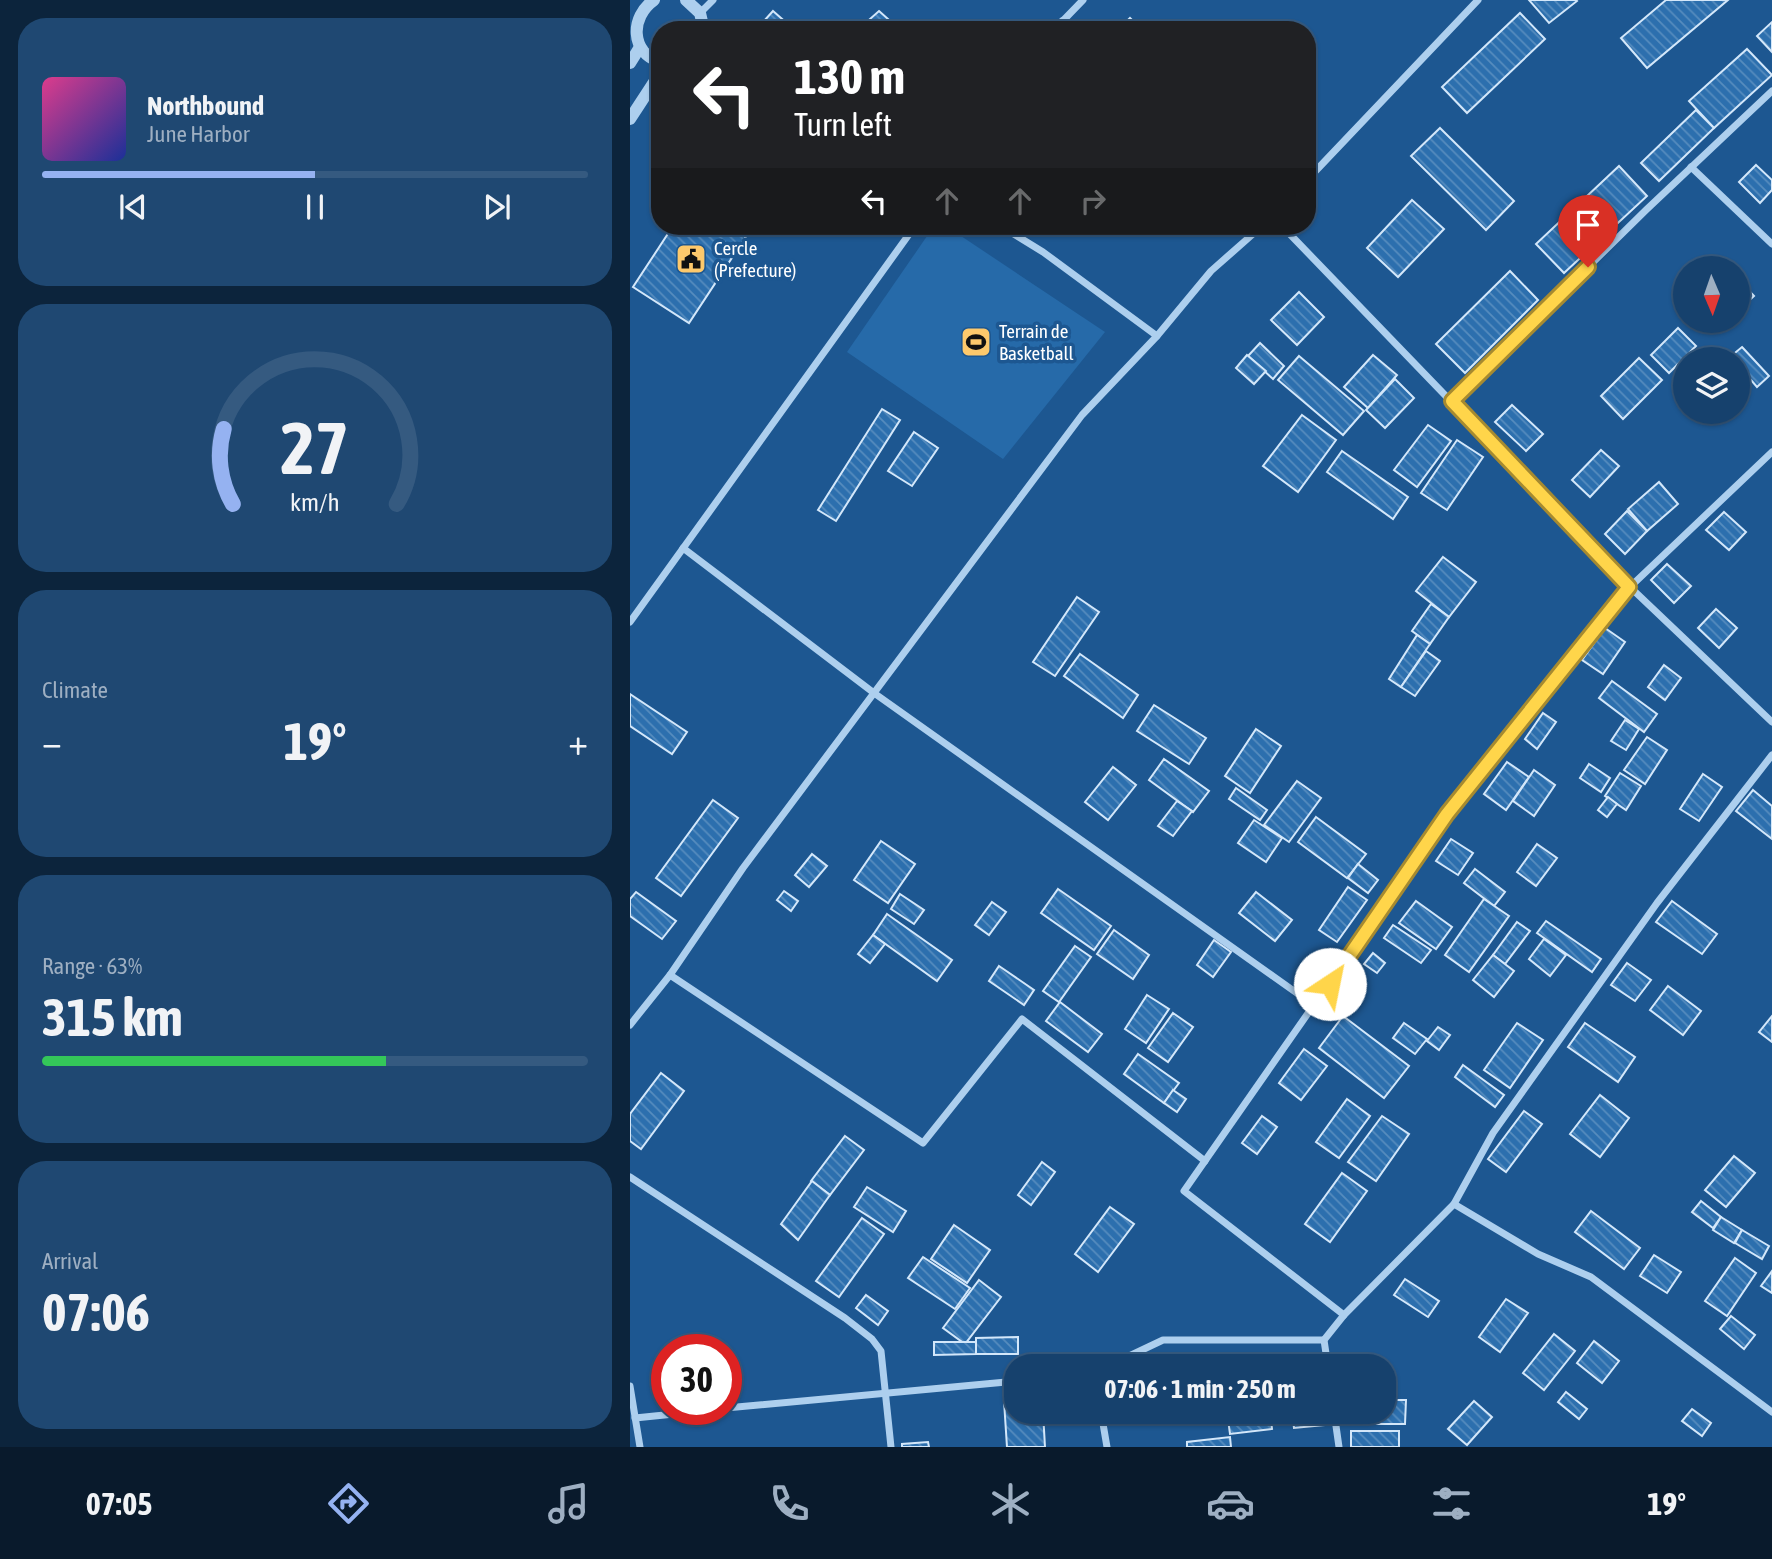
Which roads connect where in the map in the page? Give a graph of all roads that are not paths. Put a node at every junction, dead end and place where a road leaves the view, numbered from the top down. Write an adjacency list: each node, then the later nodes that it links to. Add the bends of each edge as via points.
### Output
1 (654, 0): 8 (street)
2 (686, 0): 7 (street)
3 (713, 0): 7 (street)
4 (1083, 0): 10 (street)
5 (1478, 0): 18 (street)
6 (630, 4): 8 (street)
7 (700, 13): 9 (street)
8 (640, 14): 11 (street, via 636,37)
9 (702, 21)
10 (1062, 21)
11 (640, 47): 12 (street); 13 (street)
12 (651, 55)
13 (630, 63)
14 (651, 87): 16 (street)
15 (1772, 91): 17 (street)
16 (630, 119)
17 (1691, 167): 23 (street); 25 (street)
18 (1316, 171)
19 (909, 235): 27 (street)
20 (1016, 235): 24 (street)
21 (1252, 235): 24 (street, via 1211,271)
22 (1291, 235): 25 (street)
23 (1772, 244)
24 (1157, 336): 30 (street, via 1082,415)
25 (1452, 401): 28 (street)
26 (1772, 452): 28 (street)
27 (683, 548): 29 (street); 30 (street)
28 (1629, 587): 31 (street); 34 (street, via 1447,814)
29 (630, 622)
30 (874, 693): 33 (street, via 743,868); 34 (street)
31 (1772, 722)
32 (1772, 755): 38 (street, via 1657,903 1493,1133)
33 (670, 975): 35 (street); 36 (street, via 923,1143 1022,1019)
34 (1315, 1006): 36 (street)
35 (630, 1025)
36 (1205, 1161): 39 (street, via 1184,1191)
37 (630, 1178): 45 (street, via 872,1339 881,1352)
38 (1454, 1204): 39 (street); 47 (street, via 1538,1254 1591,1277)
39 (1344, 1315): 40 (street)
40 (1324, 1340): 41 (street, via 1163,1339); 42 (street)
41 (1132, 1354)
42 (1326, 1354)
43 (1004, 1382): 45 (street)
44 (630, 1386): 49 (street)
45 (884, 1392): 46 (street); 53 (street)
46 (742, 1407)
47 (1772, 1412)
48 (651, 1416): 49 (street)
49 (635, 1418): 52 (street)
50 (1103, 1424): 54 (street)
51 (1336, 1424): 55 (street)
52 (640, 1447)
53 (891, 1447)
54 (1107, 1447)
55 (1339, 1447)

